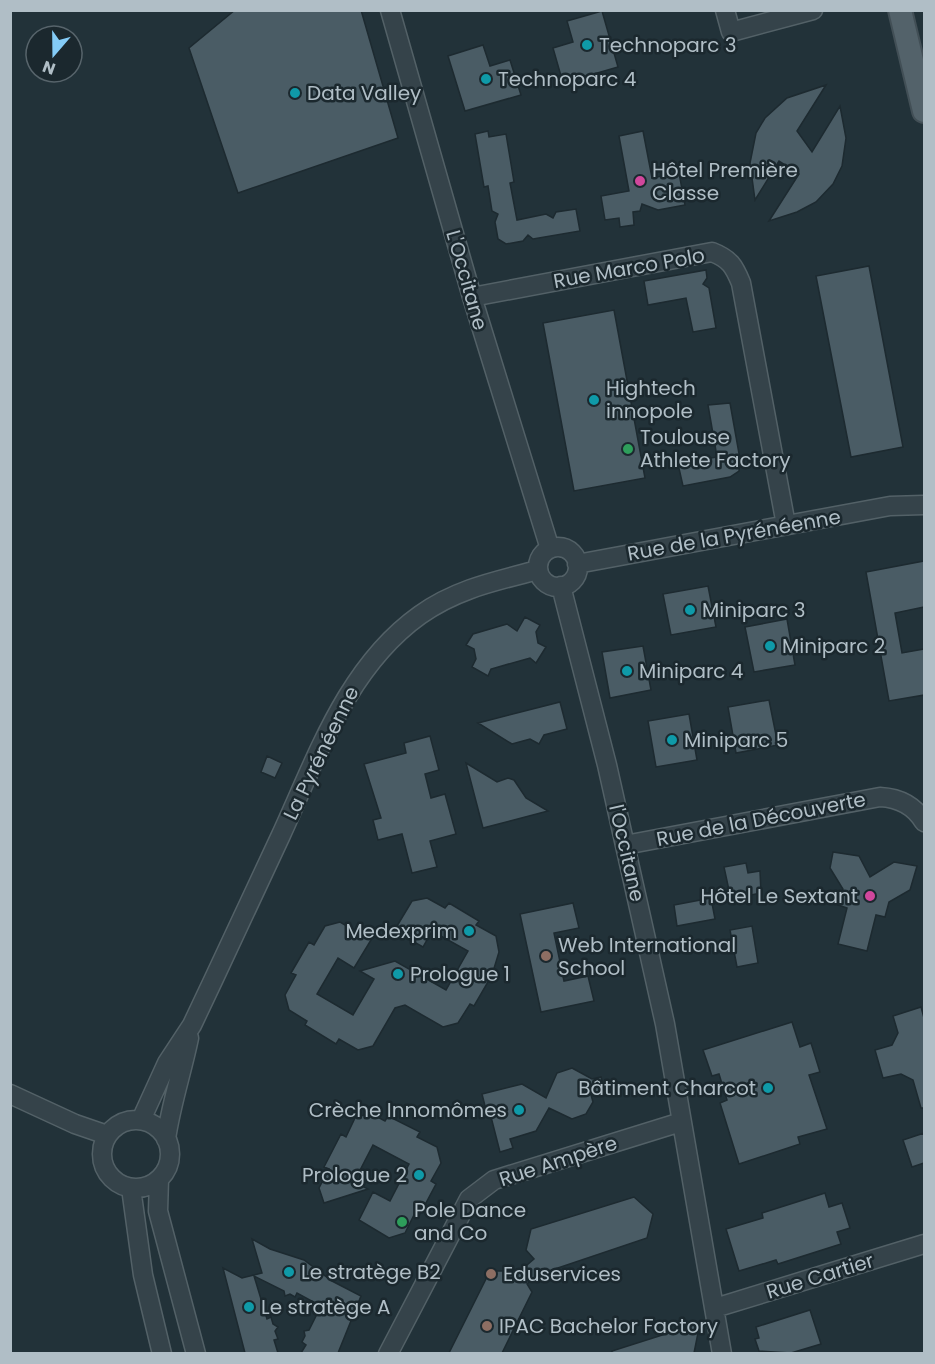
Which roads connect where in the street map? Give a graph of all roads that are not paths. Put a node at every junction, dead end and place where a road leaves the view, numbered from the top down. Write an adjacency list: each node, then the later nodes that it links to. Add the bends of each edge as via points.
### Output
1 (390, 10): 6 (street, L'Occitane)
2 (725, 10): 3 (street, via 731,32)
3 (813, 10)
4 (900, 10): 5 (main road)
5 (924, 111)
6 (472, 297): 10 (street, Rue Marco Polo, via 712,252 725,257 734,265 741,283); 11 (street, L'Occitane)
7 (924, 490): 9 (street, Rue de la Pyrénéenne)
8 (924, 505): 9 (street, Rue de la Pyrénéenne)
9 (890, 506): 10 (street, Rue de la Pyrénéenne)
10 (786, 525): 12 (street, Rue de la Pyrénéenne)
11 (550, 549): 12 (street, via 567,549); 13 (street, via 540,557)
12 (577, 564): 14 (street, via 572,581)
13 (538, 570): 14 (street, via 544,581); 17 (street, La Pyrénéenne, via 490,582 440,602 400,631 360,674 323,743)
14 (561, 586): 16 (street, l'Occitane)
15 (924, 822): 16 (street, Rue de la Découverte, via 918,811 905,803 880,797)
16 (625, 845): 20 (street, l'Occitane, via 665,1024)
17 (192, 1025): 19 (street, via 167,1063); 22 (street, via 172,1099)
18 (10, 1094): 21 (street)
19 (141, 1120): 21 (street, via 121,1124); 22 (street, via 152,1124)
20 (681, 1122): 26 (street, l'Occitane); 29 (street, Rue Ampère, via 494,1180 480,1188 469,1199)
21 (107, 1135): 24 (street, via 101,1153 103,1165 117,1182)
22 (166, 1139): 23 (street, via 170,1156)
23 (159, 1179): 24 (street, via 151,1185); 28 (street, via 158,1211)
24 (131, 1188): 27 (street, via 143,1275)
25 (924, 1244): 26 (street, Rue Cartier)
26 (715, 1308): 30 (street, l'Occitane)
27 (162, 1353)
28 (196, 1353)
29 (388, 1353)
30 (722, 1353)

